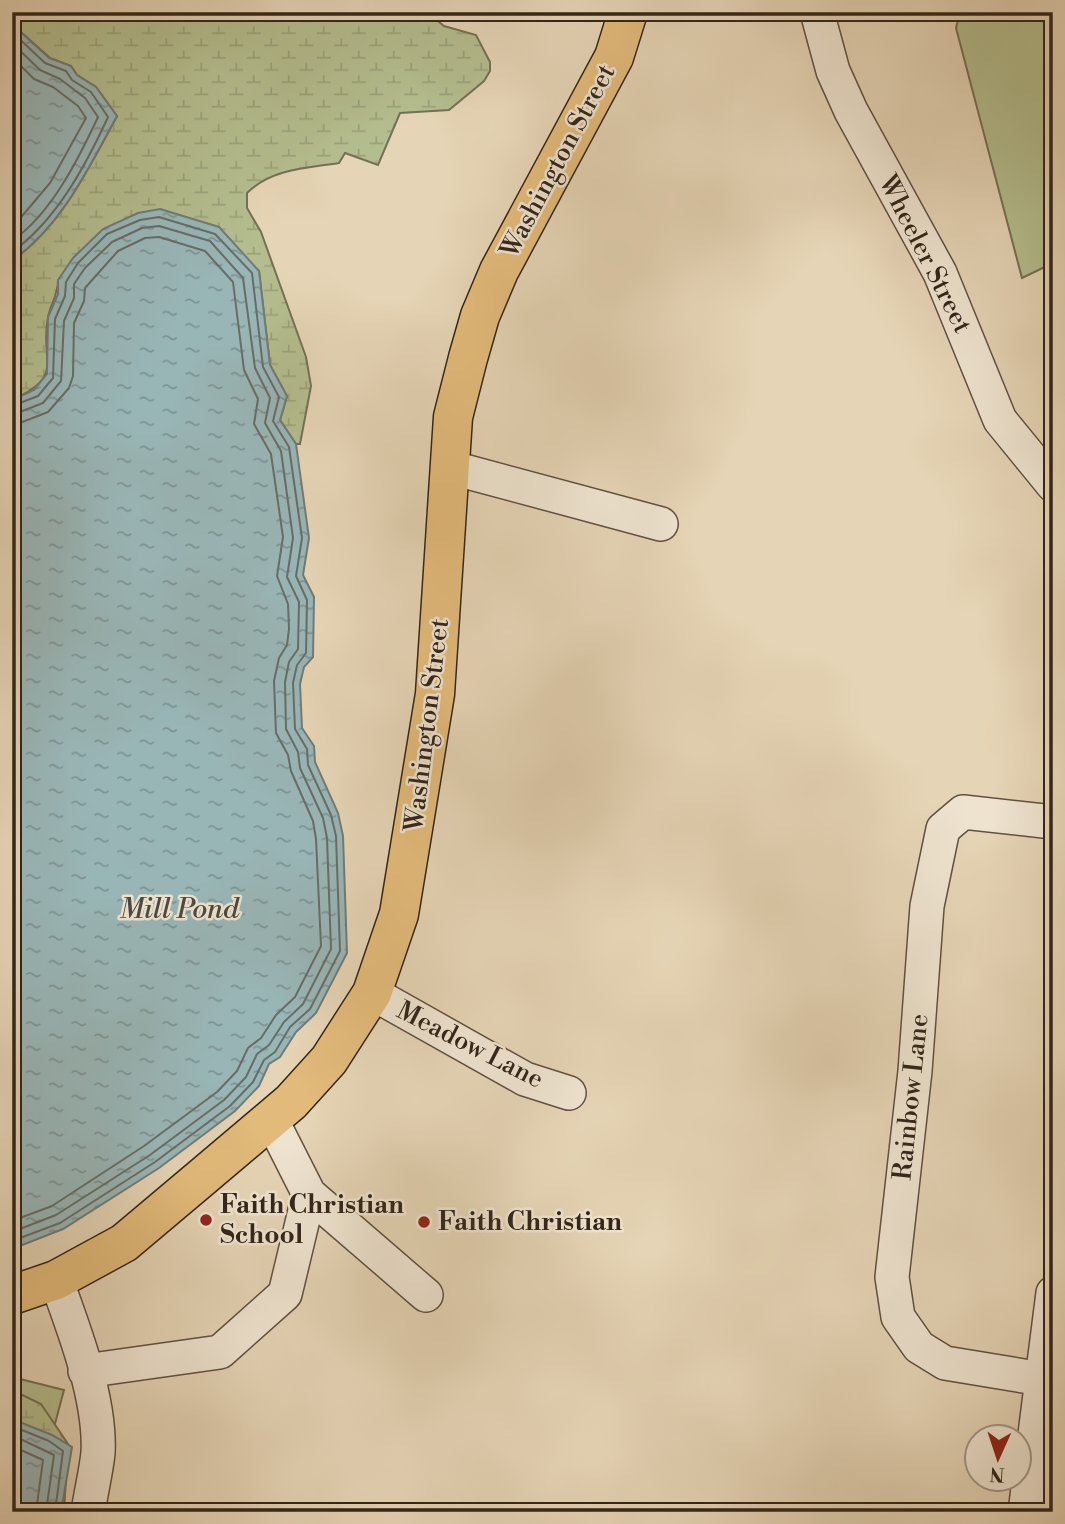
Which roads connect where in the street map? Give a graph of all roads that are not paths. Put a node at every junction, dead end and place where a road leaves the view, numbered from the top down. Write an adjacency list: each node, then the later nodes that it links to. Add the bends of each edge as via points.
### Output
1 (628, 12): 3 (main road, Washington Street, via 614,57 499,271 480,317 453,417)
2 (817, 12): 4 (street, Wheeler Street, via 837,81 940,273 1000,420)
3 (449, 467): 5 (street); 7 (main road, Washington Street, via 435,694 399,914)
4 (1053, 485)
5 (661, 524)
6 (1053, 822): 16 (street, Rainbow Lane, via 963,812 943,829 927,906 915,1071 892,1278 898,1317 919,1346 945,1363)
7 (372, 993): 8 (street, Meadow Lane, via 525,1079); 9 (main road, Washington Street, via 329,1060)
8 (569, 1093)
9 (271, 1119): 10 (street); 11 (main road, Washington Street, via 124,1243)
10 (309, 1194): 13 (street); 15 (street, via 285,1294 220,1352)
11 (56, 1280): 14 (main road, Washington Street); 15 (street)
12 (1053, 1293): 16 (street)
13 (426, 1295)
14 (12, 1296)
15 (85, 1371): 18 (street, via 98,1451)
16 (1042, 1379): 17 (street)
17 (1042, 1470): 19 (street)
18 (88, 1512)
19 (1025, 1512)

